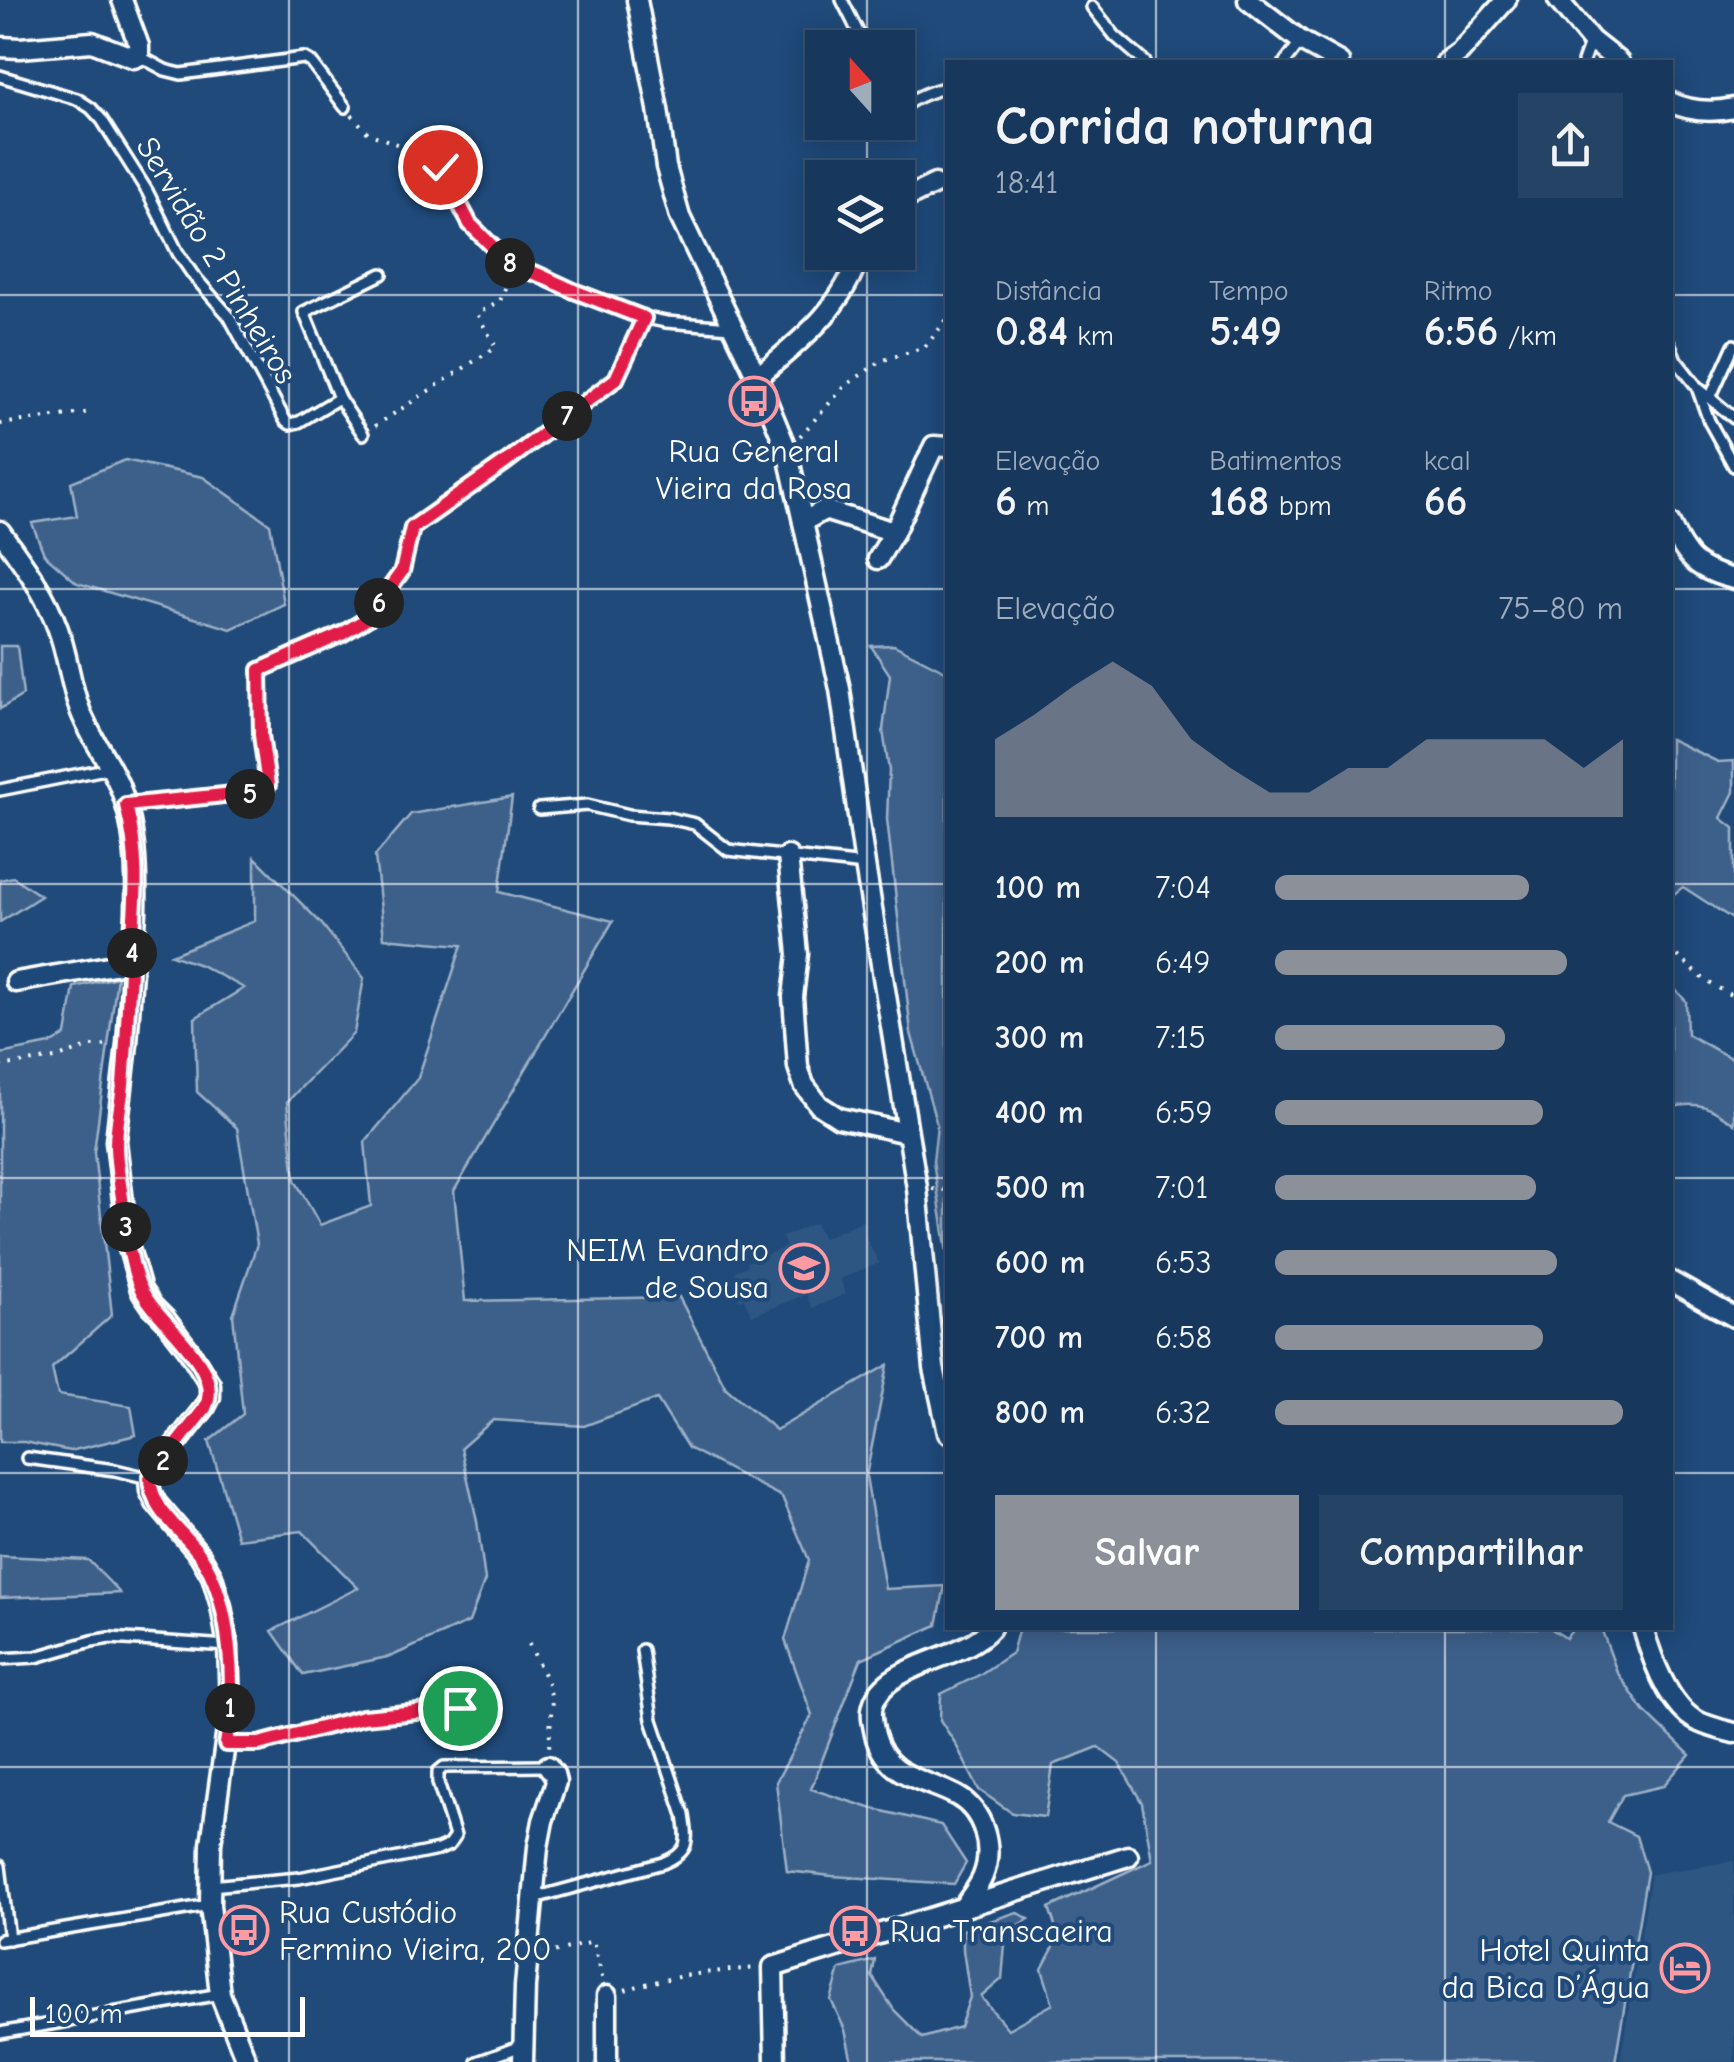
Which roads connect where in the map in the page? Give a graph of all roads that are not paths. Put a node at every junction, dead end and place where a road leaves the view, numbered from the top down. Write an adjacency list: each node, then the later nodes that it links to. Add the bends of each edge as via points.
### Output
1 (122, 0): 12 (street)
2 (637, 0): 30 (street, via 680,217)
3 (842, 0): 8 (lane)
4 (1248, 0): 10 (street)
5 (1506, 0): 16 (street)
6 (1558, 0): 9 (street)
7 (1092, 7): 13 (lane)
8 (857, 30)
9 (1591, 40): 17 (lane); 18 (street)
10 (1301, 41): 14 (lane); 15 (street)
11 (0, 47): 12 (street, via 92,42)
12 (140, 56): 23 (lane, via 181,74 304,58)
13 (1143, 60)
14 (1287, 60)
15 (1335, 60)
16 (1449, 60)
17 (1584, 60)
18 (1616, 60)
19 (0, 76): 35 (lane, Servidão 2 Pinheiros, via 77,99 102,120 178,253 230,316 284,420 299,422)
20 (945, 88): 21 (lane)
21 (915, 97)
22 (1673, 103): 24 (street, via 1717,112)
23 (346, 107)
24 (1734, 108)
25 (440, 167): 30 (lane, via 470,224 513,267 644,318)
26 (936, 184): 27 (street)
27 (915, 194)
28 (852, 270): 33 (street, via 810,334)
29 (382, 274): 35 (lane, Servidão 2 Pinheiros, via 304,312)
30 (734, 327): 33 (street)
31 (1734, 345): 36 (lane)
32 (1673, 352): 34 (lane)
33 (758, 378): 41 (street, via 787,450)
34 (1698, 388): 36 (lane); 40 (lane)
35 (339, 398): 38 (lane)
36 (1710, 398): 37 (lane)
37 (1734, 418)
38 (362, 434)
39 (945, 447): 43 (street, via 934,446)
40 (1734, 466)
41 (803, 522): 43 (street, via 824,510); 53 (street, via 840,689)
42 (0, 531): 48 (street, via 40,588 80,711)
43 (894, 532): 45 (street)
44 (1676, 552): 46 (street)
45 (878, 559)
46 (1734, 579)
47 (260, 670): 50 (lane, via 268,785 263,791)
48 (110, 768): 49 (lane); 50 (street)
49 (0, 790)
50 (126, 805): 54 (street, via 137,878)
51 (540, 809): 52 (lane, via 587,805 668,818 694,824 728,850)
52 (788, 856): 53 (lane); 56 (street, via 804,1085 840,1118)
53 (865, 866): 56 (street)
54 (131, 962): 55 (street); 61 (street, via 116,1141 128,1245 141,1290 210,1384 205,1408)
55 (16, 982)
56 (907, 1133): 59 (street)
57 (1673, 1284): 58 (street)
58 (1734, 1317)
59 (945, 1419)
60 (27, 1458): 61 (lane)
61 (150, 1478): 64 (street, via 156,1502 212,1576)
62 (988, 1630): 73 (street, via 892,1679 871,1708 878,1746 892,1764 958,1797 980,1820 989,1854 983,1878)
63 (1643, 1630): 67 (street, via 1668,1690 1692,1719)
64 (228, 1646): 66 (lane, via 110,1638); 71 (street, via 231,1680)
65 (642, 1650): 72 (lane, via 652,1720 684,1815 685,1850 663,1863)
66 (0, 1659)
67 (1734, 1733)
68 (548, 1766): 71 (lane, via 444,1767 438,1783 455,1836 438,1850); 72 (street, via 555,1789 543,1821)
69 (1128, 1856): 73 (street)
70 (0, 1866): 74 (lane)
71 (210, 1895): 74 (lane); 75 (street)
72 (532, 1899): 78 (street)
73 (962, 1908): 82 (street, via 773,1966)
74 (4, 1939)
75 (220, 1994): 77 (lane); 79 (street)
76 (607, 1996): 81 (street)
77 (0, 2033)
78 (523, 2054): 80 (lane)
79 (247, 2062)
80 (477, 2062)
81 (607, 2062)
82 (775, 2062)

